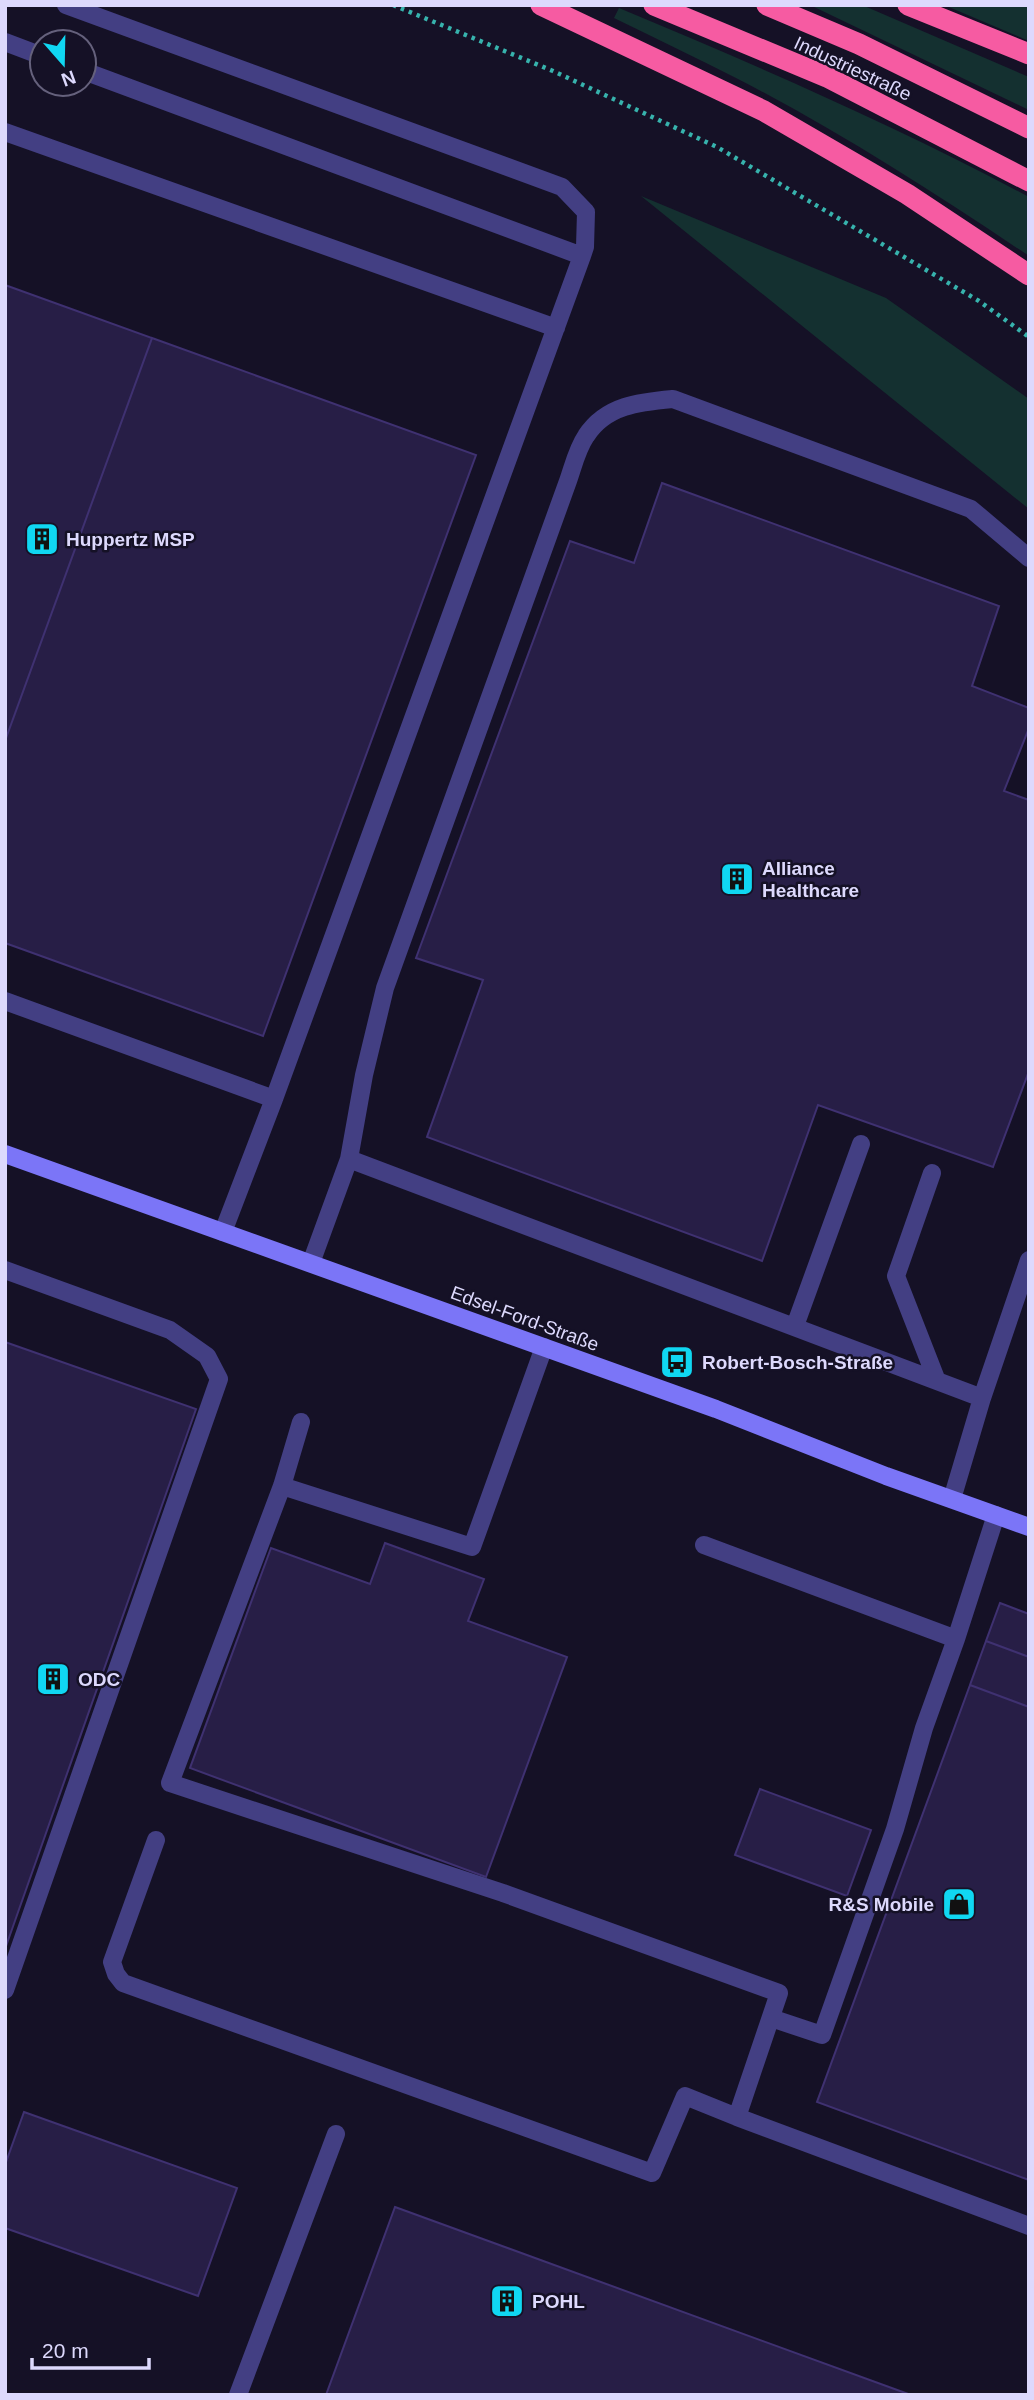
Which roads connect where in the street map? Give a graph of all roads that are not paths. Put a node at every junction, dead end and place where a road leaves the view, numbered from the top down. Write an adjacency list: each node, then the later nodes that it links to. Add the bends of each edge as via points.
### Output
1 (66, 5): 13 (lane, via 562,187 586,212)
2 (541, 5): 14 (highway, via 764,111 907,194)
3 (654, 5): 12 (highway, Industriestraße, via 827,77)
4 (767, 5): 10 (highway, Industriestraße, via 859,44)
5 (908, 5): 8 (highway)
6 (5, 42): 7 (lane)
7 (28, 51)
8 (1029, 54)
9 (98, 76): 13 (lane)
10 (1029, 128)
11 (5, 132): 15 (lane)
12 (1029, 181)
13 (582, 256): 15 (lane)
14 (1029, 275)
15 (556, 328): 18 (lane)
16 (1029, 558): 21 (lane, via 971,509 673,399 634,403 600,419 585,437 572,470 385,988)
17 (5, 1001): 18 (lane)
18 (274, 1099): 23 (lane)
19 (861, 1144): 27 (lane)
20 (5, 1153): 23 (street, Edsel-Ford-Straße)
21 (349, 1159): 25 (lane); 27 (lane)
22 (932, 1173): 29 (lane, via 896,1276)
23 (223, 1232): 25 (street, Edsel-Ford-Straße)
24 (1029, 1260): 30 (lane)
25 (311, 1264): 28 (street, Edsel-Ford-Straße)
26 (5, 1270): 39 (lane, via 170,1330 207,1356 219,1379)
27 (795, 1326): 29 (lane)
28 (544, 1347): 32 (lane, via 472,1547); 33 (street, Edsel-Ford-Straße)
29 (937, 1381): 30 (lane)
30 (982, 1398): 33 (lane)
31 (301, 1422): 32 (lane)
32 (282, 1486): 40 (lane, via 170,1783 503,1893 779,1993)
33 (952, 1499): 34 (street, Edsel-Ford-Straße)
34 (996, 1515): 35 (street, Edsel-Ford-Straße); 37 (lane)
35 (1029, 1527)
36 (704, 1545): 37 (lane)
37 (956, 1639): 40 (lane, via 822,2035)
38 (156, 1840): 41 (lane, via 112,1962 123,1983 652,2173 685,2096)
39 (5, 1990)
40 (771, 2018): 41 (lane)
41 (737, 2117): 43 (lane)
42 (336, 2134): 44 (lane)
43 (1029, 2226)
44 (238, 2395)

